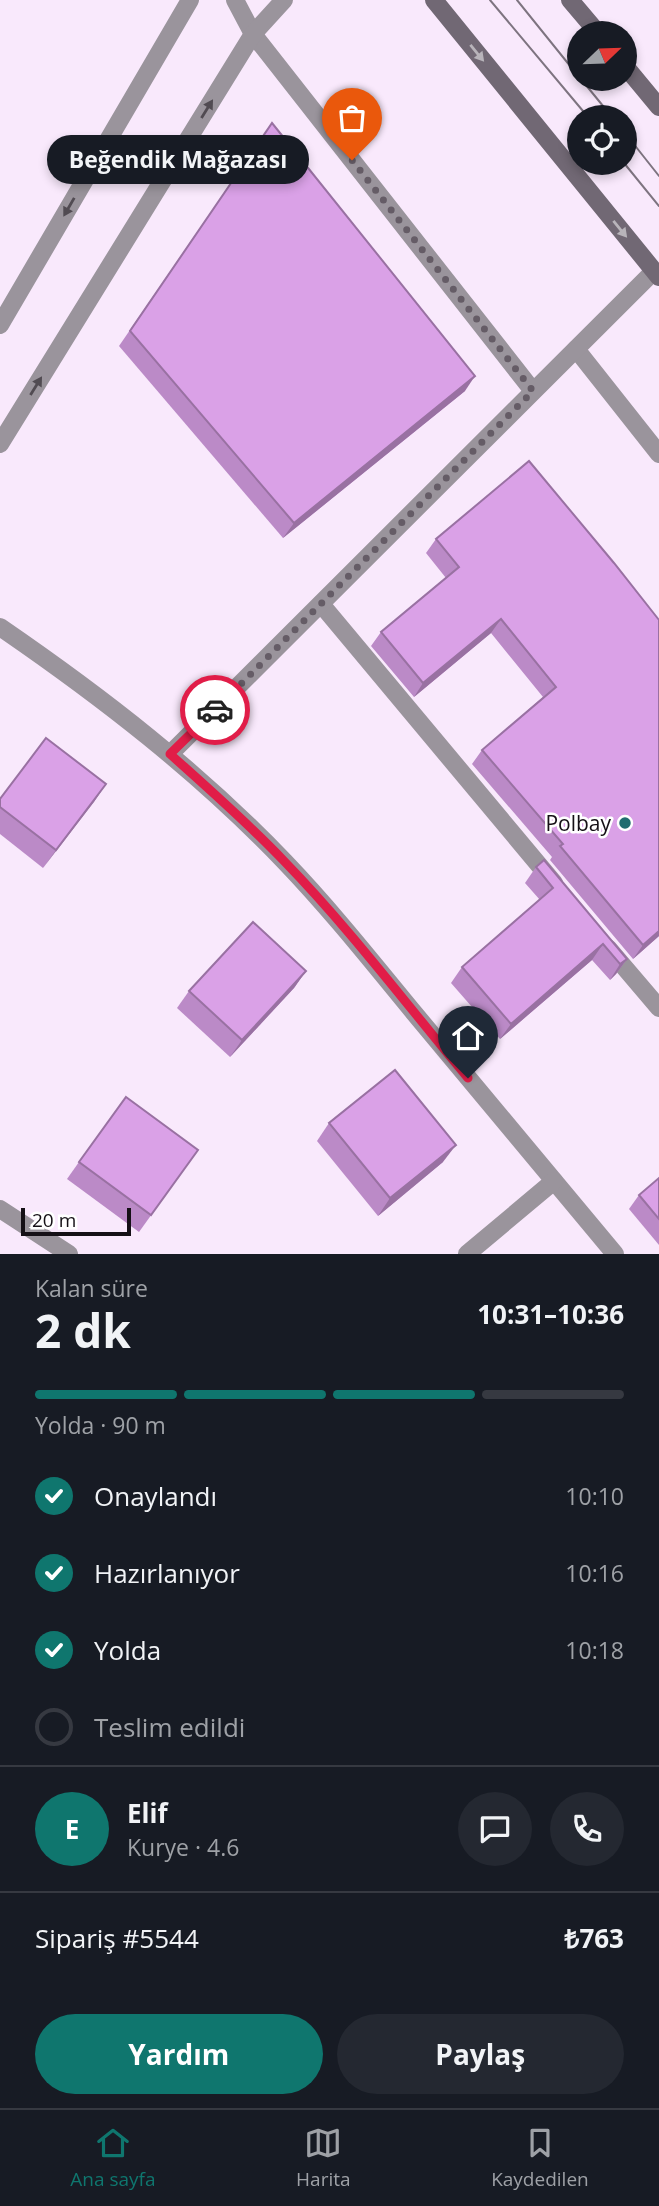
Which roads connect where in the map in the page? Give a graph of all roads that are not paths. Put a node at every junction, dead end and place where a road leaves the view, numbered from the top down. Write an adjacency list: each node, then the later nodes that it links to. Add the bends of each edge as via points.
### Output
1 (190, 0): 11 (street, one-way to 11)
2 (235, 0): 7 (street)
3 (284, 0): 7 (street)
4 (434, 0): 10 (main road, one-way to 10)
5 (570, 0): 6 (main road)
6 (588, 21)
7 (253, 34): 13 (street); 14 (street, one-way to 7)
8 (637, 80): 9 (main road)
9 (659, 107)
10 (657, 274): 12 (street)
11 (0, 325)
12 (576, 349): 13 (street); 15 (street)
13 (533, 391): 16 (street)
14 (0, 444)
15 (659, 454)
16 (321, 604): 18 (street); 19 (street)
17 (0, 627): 18 (street, via 76,679)
18 (170, 754): 22 (street, via 284,861 344,927)
19 (561, 891)
20 (597, 934): 21 (street)
21 (659, 1008)
22 (554, 1181): 25 (street); 26 (street)
23 (0, 1209): 24 (street)
24 (69, 1254)
25 (467, 1254)
26 (615, 1254)

